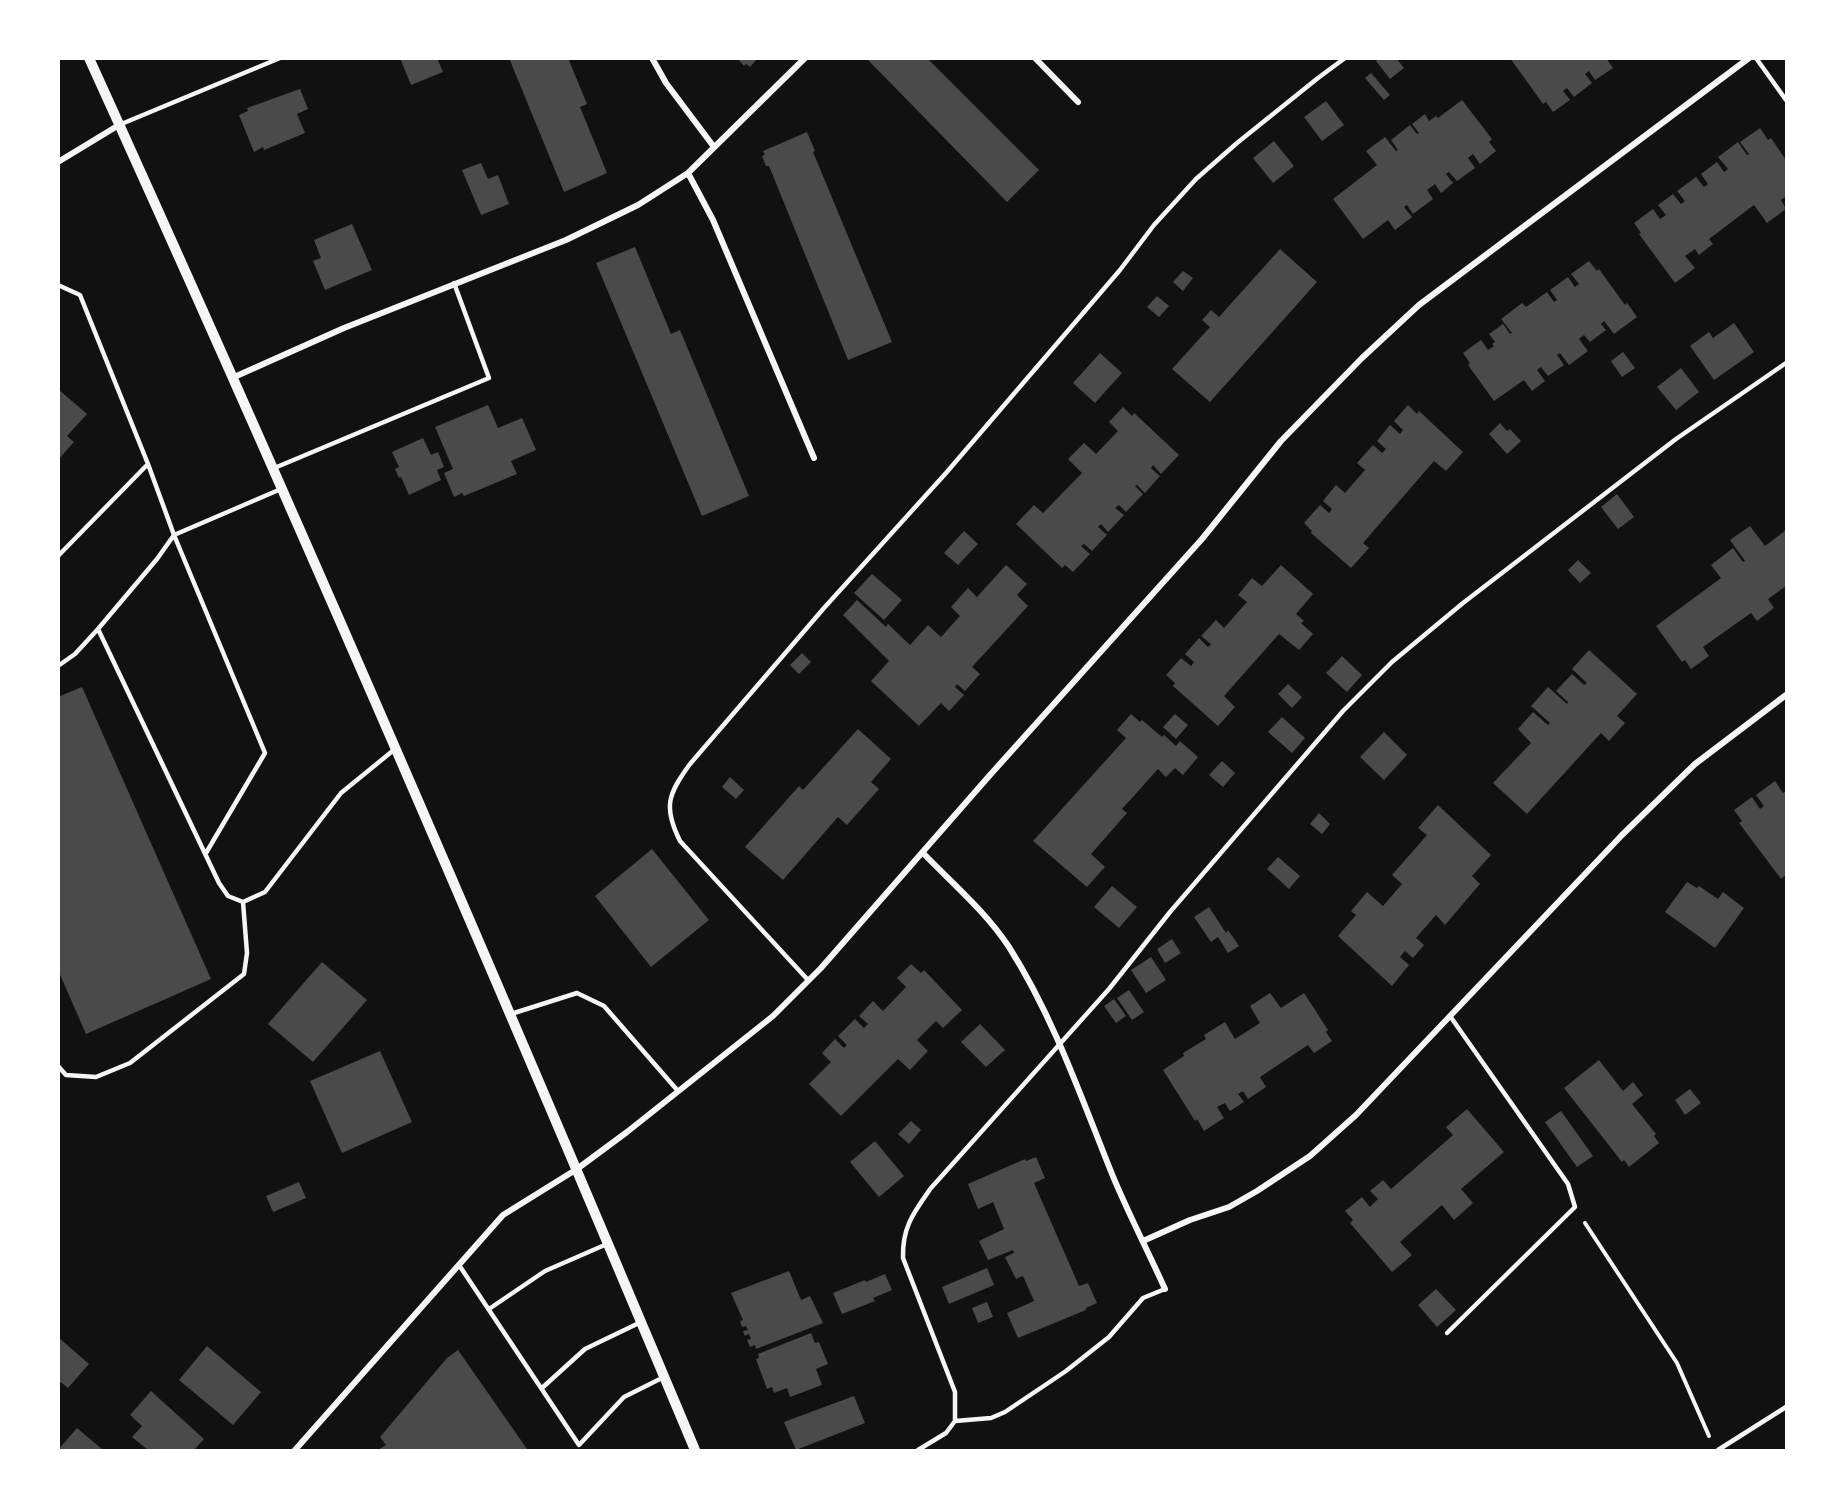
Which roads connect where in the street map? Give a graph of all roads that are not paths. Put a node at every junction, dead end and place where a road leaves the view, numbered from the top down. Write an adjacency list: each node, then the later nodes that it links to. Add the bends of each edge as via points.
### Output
1 (89, 58): 11 (street)
2 (280, 58): 11 (lane)
3 (652, 58): 12 (street)
4 (806, 58): 12 (street)
5 (1035, 58): 10 (street)
6 (1345, 58): 32 (lane, via 1196,179 674,786 670,821 680,841)
7 (1749, 58): 30 (street, via 1419,305 1362,358 1281,441 1202,539)
8 (1756, 58): 9 (lane)
9 (1786, 100)
10 (1078, 102)
11 (119, 125): 13 (street); 18 (street)
12 (714, 147): 14 (street)
13 (58, 162)
14 (688, 173): 15 (street, via 638,205 566,240); 19 (street, via 713,220)
15 (454, 283): 18 (street); 21 (lane, via 489,378)
16 (58, 285): 20 (lane, via 80,296)
17 (1786, 363): 35 (lane, via 1676,439 1462,603 1392,663 1342,711)
18 (232, 378): 21 (street)
19 (814, 458)
20 (148, 464): 23 (lane); 24 (lane)
21 (272, 469): 22 (street)
22 (281, 489): 23 (lane); 28 (street)
23 (174, 535): 25 (lane); 29 (lane, via 265,753)
24 (58, 556)
25 (98, 629): 26 (lane); 29 (lane)
26 (58, 666)
27 (1786, 695): 34 (street, via 1695,764)
28 (396, 749): 31 (lane, via 341,793 265,892); 33 (street)
29 (206, 853): 31 (lane, via 228,896)
30 (923, 853): 32 (street); 35 (street, via 982,913 1008,946)
31 (243, 902): 36 (lane, via 248,953 244,975 130,1063 96,1077 66,1075)
32 (808, 980): 37 (street, via 773,1016)
33 (511, 1014): 37 (lane, via 578,993 604,1006); 38 (street)
34 (1450, 1016): 39 (street, via 1356,1115 1310,1156 1228,1207); 45 (lane, via 1568,1184 1575,1207)
35 (1060, 1044): 39 (street); 49 (lane, via 931,1188 909,1219 902,1240 903,1258 955,1392)
36 (58, 1066)
37 (678, 1091): 38 (street)
38 (577, 1169): 40 (street); 41 (street, via 503,1215)
39 (1143, 1241): 42 (street)
40 (608, 1243): 43 (lane, via 545,1271); 44 (street)
41 (459, 1265): 43 (lane); 51 (street)
42 (1165, 1289): 49 (lane, via 1143,1298 1109,1337 1005,1412 991,1418)
43 (489, 1309): 47 (lane)
44 (641, 1322): 46 (street); 47 (lane, via 585,1349)
45 (1447, 1333)
46 (664, 1377): 50 (lane, via 624,1397); 53 (street)
47 (542, 1388): 50 (lane)
48 (1786, 1407): 55 (lane)
49 (955, 1420): 54 (lane, via 946,1433)
50 (579, 1445): 52 (lane)
51 (295, 1450)
52 (583, 1450)
53 (695, 1450)
54 (918, 1450)
55 (1718, 1450)

